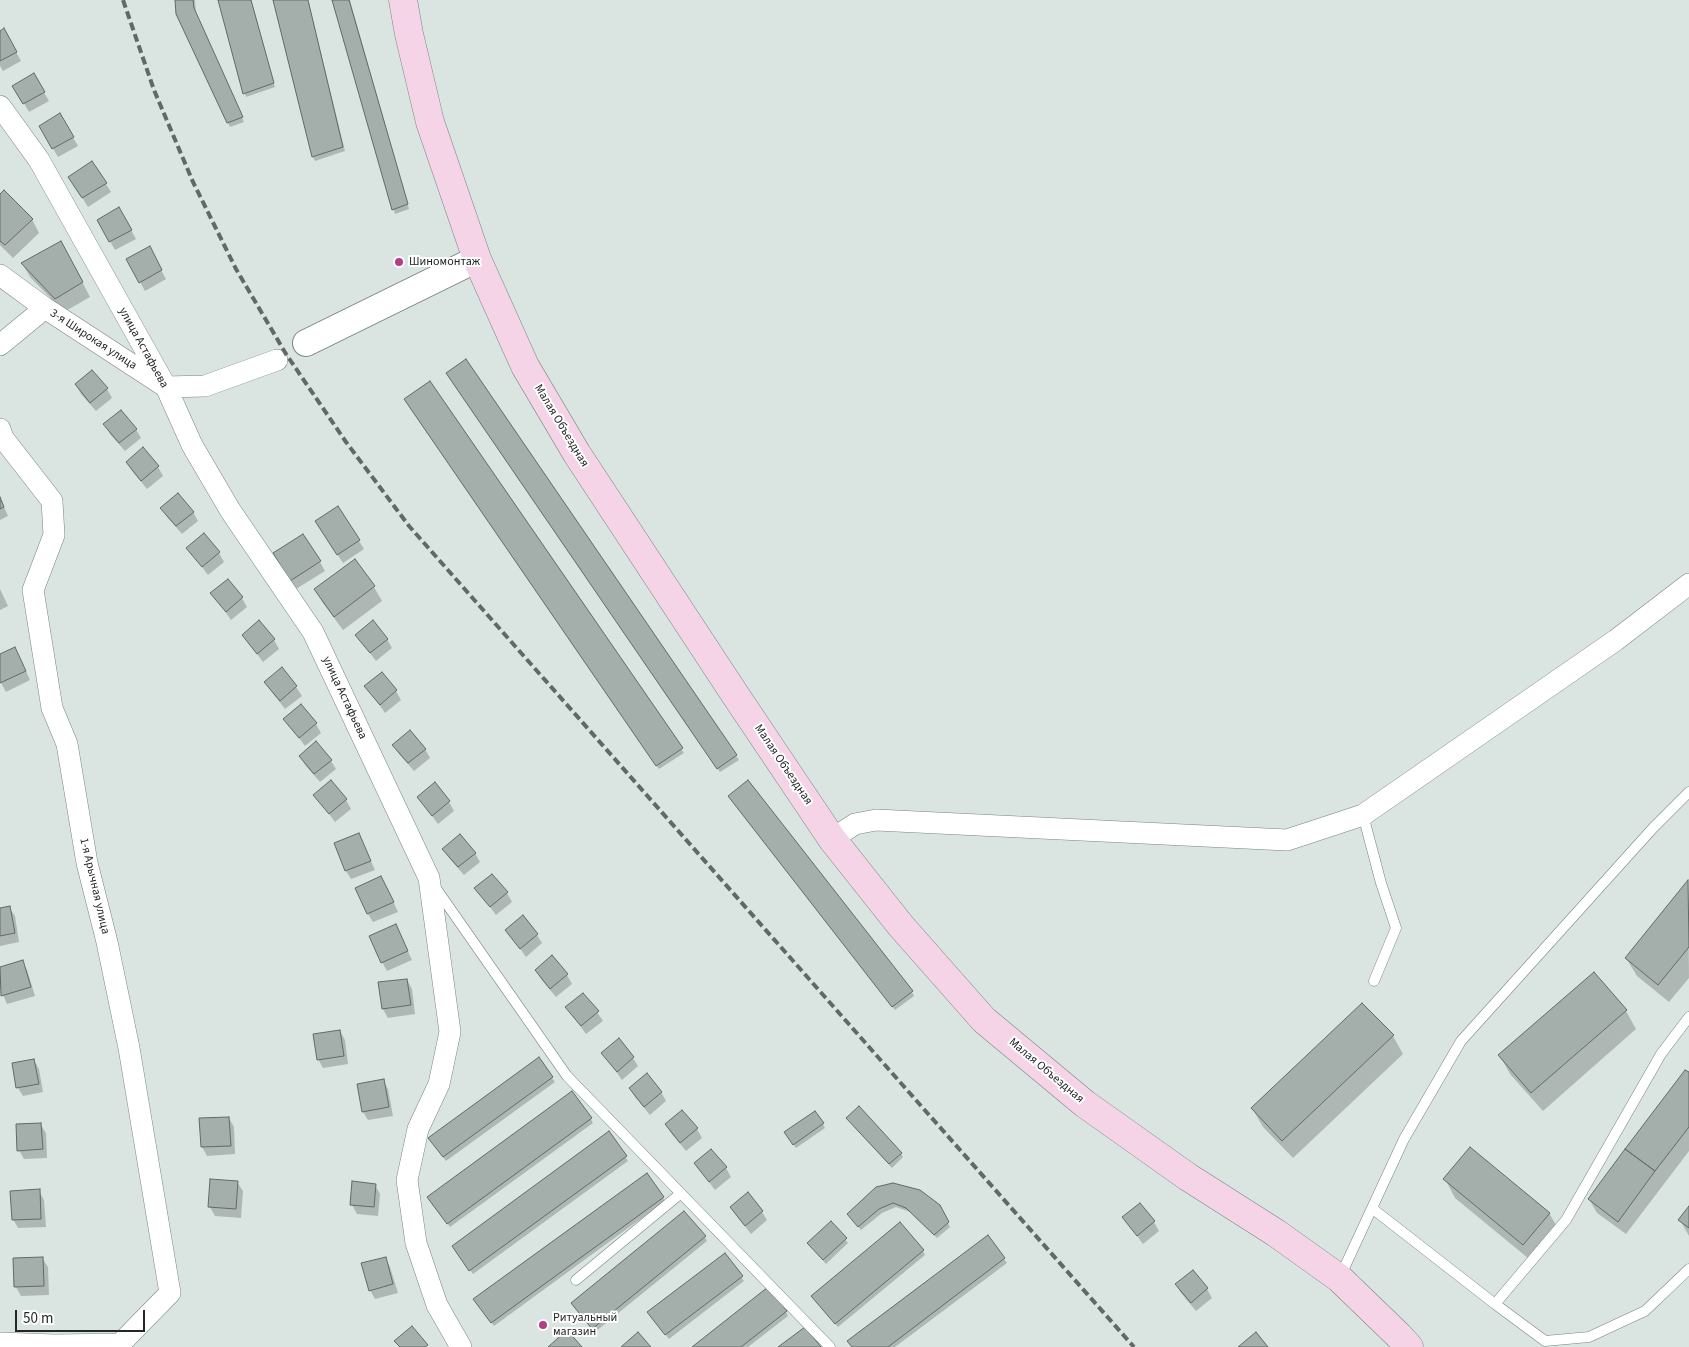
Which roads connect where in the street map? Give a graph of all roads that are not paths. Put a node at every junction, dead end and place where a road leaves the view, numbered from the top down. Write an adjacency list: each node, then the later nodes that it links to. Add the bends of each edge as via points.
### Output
1 (403, 0): 3 (main road, Малая Объездная, via 430,122)
2 (0, 106): 9 (street, улица Астафьева, via 39,160)
3 (478, 259): 6 (street); 14 (main road, Малая Объездная, via 525,366 577,454)
4 (0, 275): 5 (street, 3-я Широкая улица)
5 (45, 308): 7 (street); 9 (street, 3-я Широкая улица)
6 (306, 342)
7 (0, 345)
8 (277, 360): 9 (street, via 205,386)
9 (166, 388): 15 (street, улица Астафьева, via 192,445 230,510 313,632)
10 (0, 429): 25 (street, 1-я Арычная улица, via 3,438 52,501 54,535 33,590 52,708 67,744 87,863 130,1048 170,1293)
11 (1689, 584): 13 (street, via 1616,640)
12 (1689, 792): 19 (lane, via 1461,1041 1404,1139)
13 (1363, 815): 14 (street, via 1287,840 876,820 855,824); 16 (lane, via 1396,928)
14 (832, 839): 21 (main road, Малая Объездная, via 901,926 984,1020 1085,1104)
15 (429, 878): 18 (lane, via 567,1076); 26 (street, улица Астафьева, via 450,1032 438,1084 418,1128 407,1180 416,1243 437,1305)
16 (1374, 981)
17 (1689, 1017): 23 (lane, via 1661,1054 1566,1220)
18 (680, 1194): 22 (lane); 27 (lane)
19 (1372, 1209): 21 (lane); 23 (lane)
20 (1689, 1269): 23 (lane, via 1645,1311 1588,1336 1544,1341)
21 (1339, 1278): 28 (main road, Малая Объездная)
22 (576, 1280)
23 (1495, 1304)
24 (0, 1343): 25 (street, 1-я Арычная улица)
25 (120, 1345)
26 (461, 1347)
27 (830, 1347)
28 (1409, 1347)

